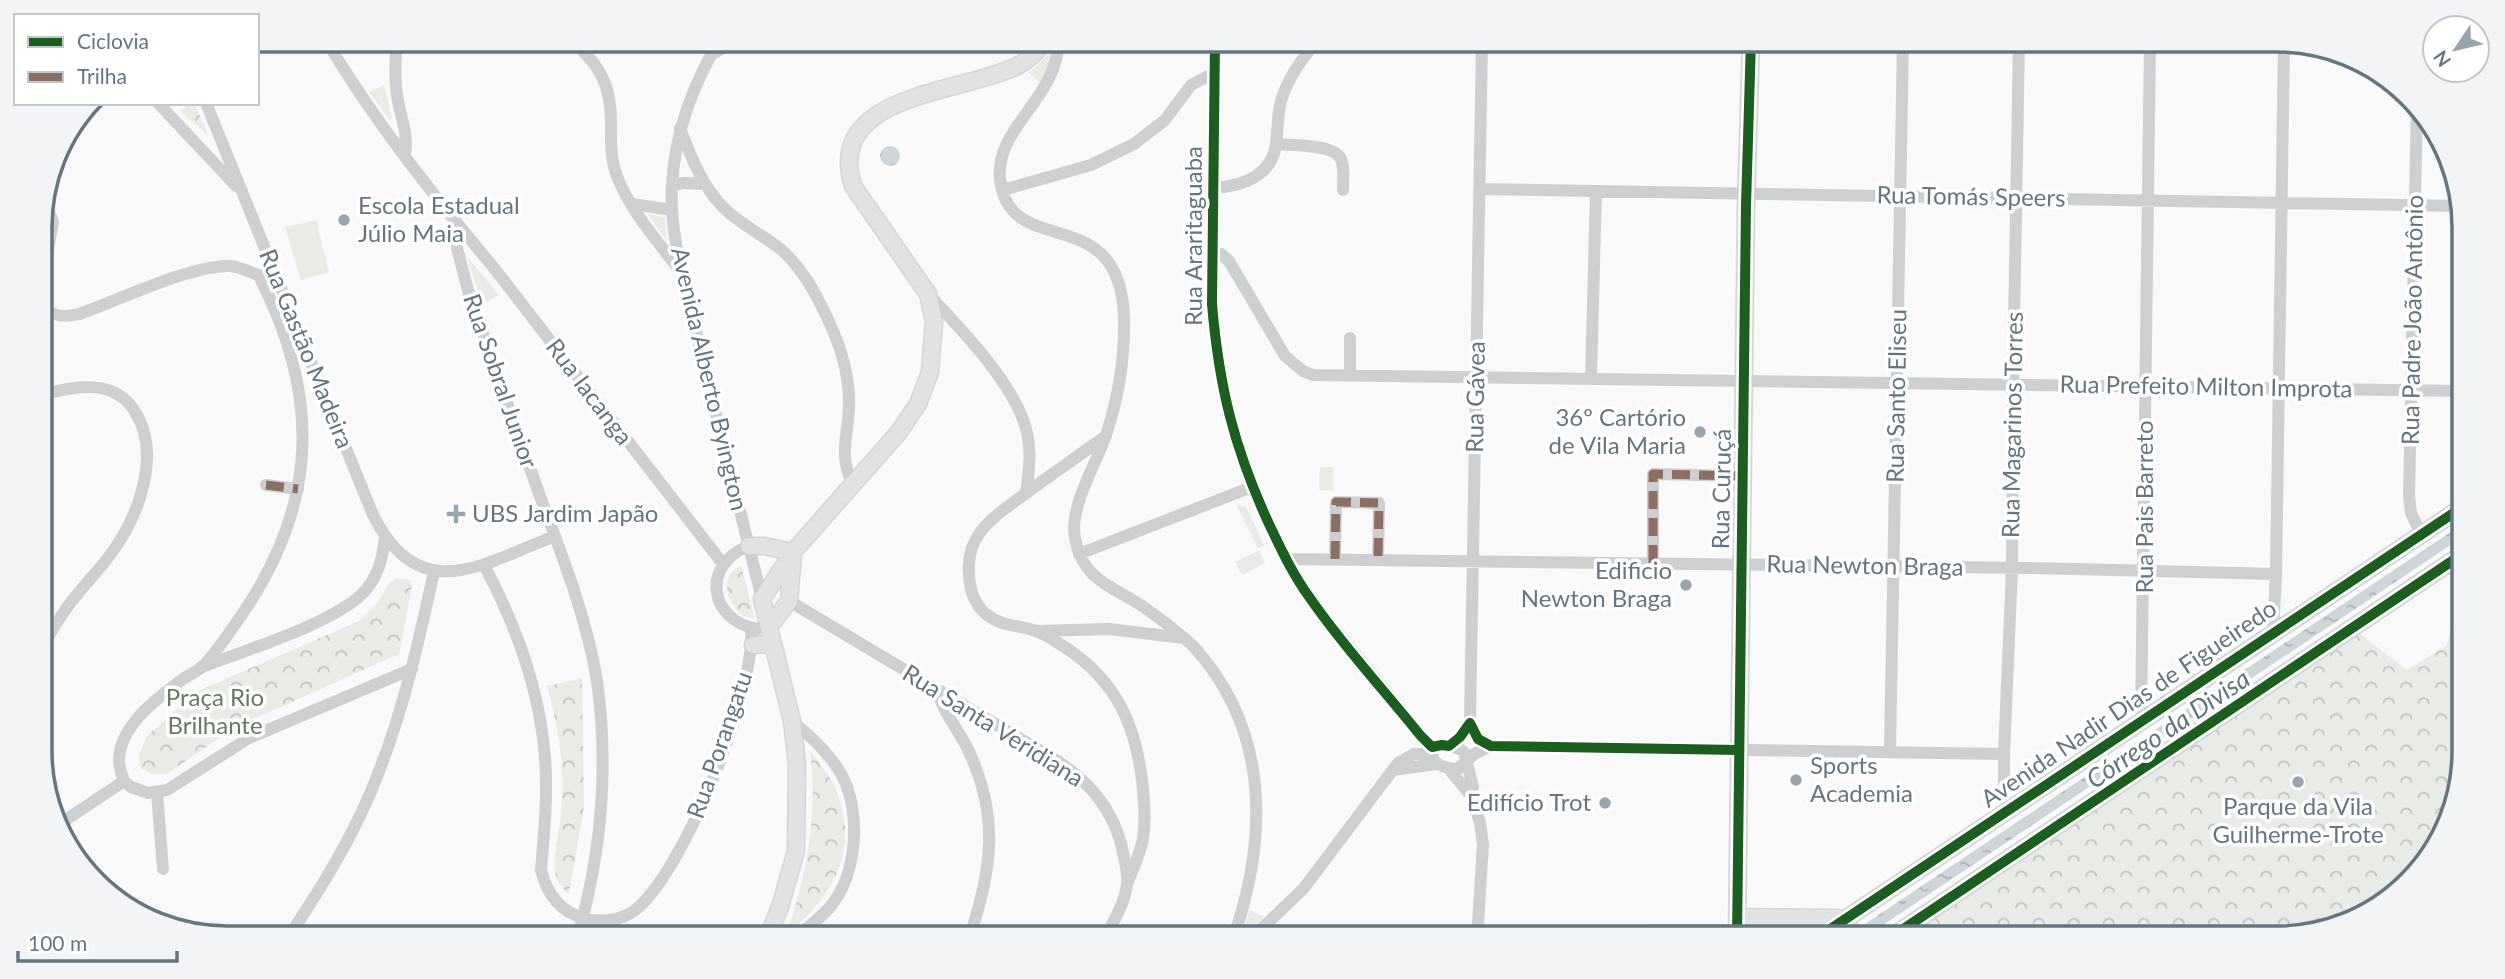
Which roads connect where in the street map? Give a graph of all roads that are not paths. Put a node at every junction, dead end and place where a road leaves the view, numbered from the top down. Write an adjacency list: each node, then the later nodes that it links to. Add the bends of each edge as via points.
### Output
1 (334, 52): 25 (street)
2 (396, 52): 25 (street, via 396,88 407,135)
3 (585, 52): 39 (street, via 600,70 610,94 613,162)
4 (712, 52): 16 (street, Avenida Alberto Byington)
5 (715, 52): 16 (street)
6 (1037, 52): 48 (main road, via 1009,69 898,103 868,121 857,134 848,160 853,186)
7 (1058, 52): 30 (street, via 1051,78 1002,155)
8 (1214, 52): 17 (street, Rua Araritaguaba)
9 (1309, 52): 22 (street, via 1281,100)
10 (1482, 52): 29 (street, Rua Gávea)
11 (1751, 52): 34 (main road, Rua Curuçá)
12 (1903, 52): 35 (street, Rua Santo Eliseu)
13 (2020, 52): 36 (street, Rua Magarinos Torres)
14 (2150, 52): 37 (street, Rua Pais Barreto)
15 (2284, 53): 38 (street)
16 (710, 55): 21 (street, Avenida Alberto Byington)
17 (1214, 73): 28 (street, Rua Araritaguaba); 30 (street, via 1191,85 1148,135 1112,156)
18 (160, 105): 23 (street)
19 (207, 105): 24 (street, Rua Gastão Madeira)
20 (2418, 123): 40 (street, Rua Padre João Antônio)
21 (680, 127): 26 (street); 27 (street, Avenida Alberto Byington)
22 (1276, 144): 28 (street, via 1270,162 1254,178); 31 (street, via 1334,152 1343,165)
23 (198, 145): 24 (street); 32 (street)
24 (225, 148): 32 (street, Rua Gastão Madeira)
25 (405, 155): 43 (street)
26 (705, 184): 27 (street); 68 (street, via 726,210 789,258 824,310 842,351 849,405 844,459)
27 (672, 186): 42 (street, Avenida Alberto Byington)
28 (1214, 188): 44 (street, Rua Araritaguaba)
29 (1479, 189): 33 (street, Rua Tomás Speers); 54 (street, Rua Gávea)
30 (1003, 190): 66 (street, via 1014,211 1029,225 1084,241 1107,259 1117,275 1124,319 1122,364)
31 (1343, 190)
32 (241, 192): 47 (street, Rua Gastão Madeira)
33 (1596, 192): 34 (street, Rua Tomás Speers); 55 (street)
34 (1746, 194): 35 (street, Rua Tomás Speers); 57 (main road, Rua Curuçá)
35 (1900, 196): 36 (street, Rua Tomás Speers); 58 (street, Rua Santo Eliseu)
36 (2017, 198): 37 (street, Rua Tomás Speers); 59 (street, Rua Magarinos Torres)
37 (2150, 200): 38 (street, Rua Tomás Speers); 60 (street, Rua Pais Barreto)
38 (2282, 202): 40 (street, Rua Tomás Speers); 61 (street)
39 (632, 204): 42 (street); 45 (street)
40 (2415, 205): 41 (street, Rua Tomás Speers); 63 (street, Rua Padre João Antônio)
41 (2451, 206)
42 (671, 210): 45 (street, Avenida Alberto Byington)
43 (455, 221): 76 (street, Rua Sobral Junior, via 469,293); 86 (street, Rua Iacanga)
44 (1214, 254): 53 (street, Rua Prefeito Milton Improta, via 1229,261 1293,365 1313,374); 70 (street, Rua Araritaguaba, via 1215,346 1235,441)
45 (682, 274): 77 (street, Avenida Alberto Byington)
46 (259, 276): 47 (street); 49 (street, via 235,267 211,268 79,314 64,317); 52 (street, via 282,326)
47 (276, 276): 51 (street, Rua Gastão Madeira)
48 (928, 294): 68 (main road, via 934,321 927,382 900,432); 72 (street, via 979,351 1021,413 1029,447)
49 (53, 312)
50 (1350, 338): 53 (street)
51 (311, 359): 52 (street); 56 (street, Rua Gastão Madeira)
52 (295, 371): 62 (street)
53 (1350, 375): 54 (street, Rua Prefeito Milton Improta)
54 (1476, 376): 55 (street, Rua Prefeito Milton Improta); 83 (street, Rua Gávea)
55 (1591, 377): 57 (street, Rua Prefeito Milton Improta)
56 (319, 379): 62 (street); 75 (street, Rua Gastão Madeira)
57 (1746, 380): 58 (street, Rua Prefeito Milton Improta); 67 (main road, Rua Curuçá)
58 (1897, 382): 59 (street, Rua Prefeito Milton Improta); 89 (street, Rua Santo Eliseu)
59 (2013, 384): 60 (street, Rua Prefeito Milton Improta); 90 (street, Rua Magarinos Torres)
60 (2146, 385): 61 (street, Rua Prefeito Milton Improta); 91 (street, Rua Pais Barreto)
61 (2279, 388): 63 (street, Rua Prefeito Milton Improta); 93 (street)
62 (299, 390): 71 (street, via 303,454)
63 (2412, 390): 64 (street, Rua Prefeito Milton Improta); 74 (street, Rua Padre João Antônio, via 2409,496)
64 (2452, 391)
65 (53, 393): 98 (street, via 87,385 118,394 140,419 147,462 141,496 110,555)
66 (1106, 436): 72 (street); 79 (street, via 1074,520)
67 (1744, 476): 85 (street, via 1653,474); 87 (main road, Rua Curuçá)
68 (853, 484): 78 (main road)
69 (266, 485): 71 (street)
70 (1252, 487): 79 (street); 80 (street, Rua Araritaguaba)
71 (298, 489): 104 (street, via 274,561)
72 (1026, 493): 99 (street, via 981,530 968,567 972,592 986,614 1011,627)
73 (2452, 514): 74 (main road, Avenida Nadir Dias de Figueiredo)
74 (2421, 534): 100 (main road, Avenida Nadir Dias de Figueiredo)
75 (385, 536): 92 (street, Rua Gastão Madeira, via 408,559); 104 (street, via 380,568 349,604)
76 (555, 536): 88 (street); 124 (street, Rua Sobral Junior, via 587,635 601,715 599,825)
77 (749, 546): 78 (main road); 86 (street); 94 (street, Avenida Alberto Byington)
78 (793, 552): 94 (main road); 95 (main road)
79 (1079, 554): 101 (street, via 1100,582 1145,607)
80 (1286, 559): 81 (street, Rua Newton Braga); 115 (street, Rua Araritaguaba, via 1311,600)
81 (1335, 559): 82 (street, Rua Newton Braga); 82 (street, via 1336,502 1379,503)
82 (1378, 559): 83 (street, Rua Newton Braga)
83 (1474, 560): 85 (street, Rua Newton Braga); 109 (street, Rua Gávea)
84 (2452, 561): 139 (main road)
85 (1653, 563): 87 (street, Rua Newton Braga)
86 (723, 564): 97 (street, via 717,577 718,601 730,618)
87 (1742, 564): 89 (street, Rua Newton Braga); 112 (main road, Rua Curuçá)
88 (484, 565): 92 (street); 124 (street, via 522,649 539,716 546,780 544,881 564,910)
89 (1894, 567): 90 (street, Rua Newton Braga); 113 (street, Rua Santo Eliseu)
90 (2012, 568): 91 (street, Rua Newton Braga); 114 (street, Rua Magarinos Torres)
91 (2144, 570): 93 (street, Rua Newton Braga); 108 (street, Rua Pais Barreto)
92 (433, 572): 105 (street)
93 (2276, 574): 100 (street)
94 (762, 599): 96 (main road, Avenida Alberto Byington)
95 (789, 601): 96 (main road); 106 (street, Rua Santa Veridiana)
96 (769, 627): 97 (street); 103 (main road, Avenida Alberto Byington)
97 (751, 628): 102 (street, Rua Porangatu)
98 (52, 631)
99 (1036, 631): 101 (street, via 1109,629); 123 (street, via 1099,674 1112,689 1132,731 1144,814 1139,853)
100 (2273, 633): 108 (main road, Avenida Nadir Dias de Figueiredo)
101 (1184, 638): 132 (street, via 1235,709 1255,772 1258,804 1251,876)
102 (753, 645): 103 (main road); 124 (street, Rua Porangatu, via 735,716 703,803 675,857 649,896 631,912 608,920)
103 (774, 648): 107 (main road, Avenida Alberto Byington)
104 (204, 666): 117 (street, via 152,704 125,736 119,760)
105 (412, 668): 118 (street, via 249,738); 126 (street, via 379,774 322,886)
106 (938, 691): 123 (street, Rua Santa Veridiana, via 1071,770 1092,788 1114,822); 130 (street, via 970,753 987,808 988,873)
107 (792, 721): 128 (main road, Avenida Alberto Byington, via 797,764 796,851); 129 (street, via 842,775 852,805 852,847 842,889)
108 (2141, 721): 120 (main road, Avenida Nadir Dias de Figueiredo)
109 (1470, 723): 110 (street); 111 (street, via 1478,739)
110 (1449, 746): 115 (street, via 1442,744); 116 (street, via 1464,752)
111 (1491, 746): 112 (street); 116 (street)
112 (1740, 750): 113 (street); 135 (main road, Rua Curuçá)
113 (1890, 752): 114 (street)
114 (2004, 754): 120 (street, Rua Magarinos Torres, via 2004,797)
115 (1437, 758): 116 (street, via 1458,769); 119 (street, Rua Araritaguaba); 133 (street, via 1414,754 1398,763 1304,888)
116 (1465, 762): 119 (street, via 1474,788)
117 (124, 781): 118 (street, via 141,791); 121 (street)
118 (157, 793): 122 (street)
119 (1472, 797): 134 (street, via 1483,844)
120 (2011, 809): 125 (main road, Avenida Nadir Dias de Figueiredo)
121 (67, 819)
122 (163, 869)
123 (1127, 884): 131 (street, Rua Santa Veridiana)
124 (583, 918): 127 (street, Rua Sobral Junior)
125 (1844, 920): 136 (main road); 137 (main road, Avenida Nadir Dias de Figueiredo); 138 (main road)
126 (296, 926)
127 (581, 926)
128 (773, 926)
129 (808, 926)
130 (973, 926)
131 (1110, 926)
132 (1237, 926)
133 (1265, 926)
134 (1478, 926)
135 (1737, 926)
136 (1763, 926)
137 (1835, 926)
138 (1848, 926)
139 (1909, 926)

